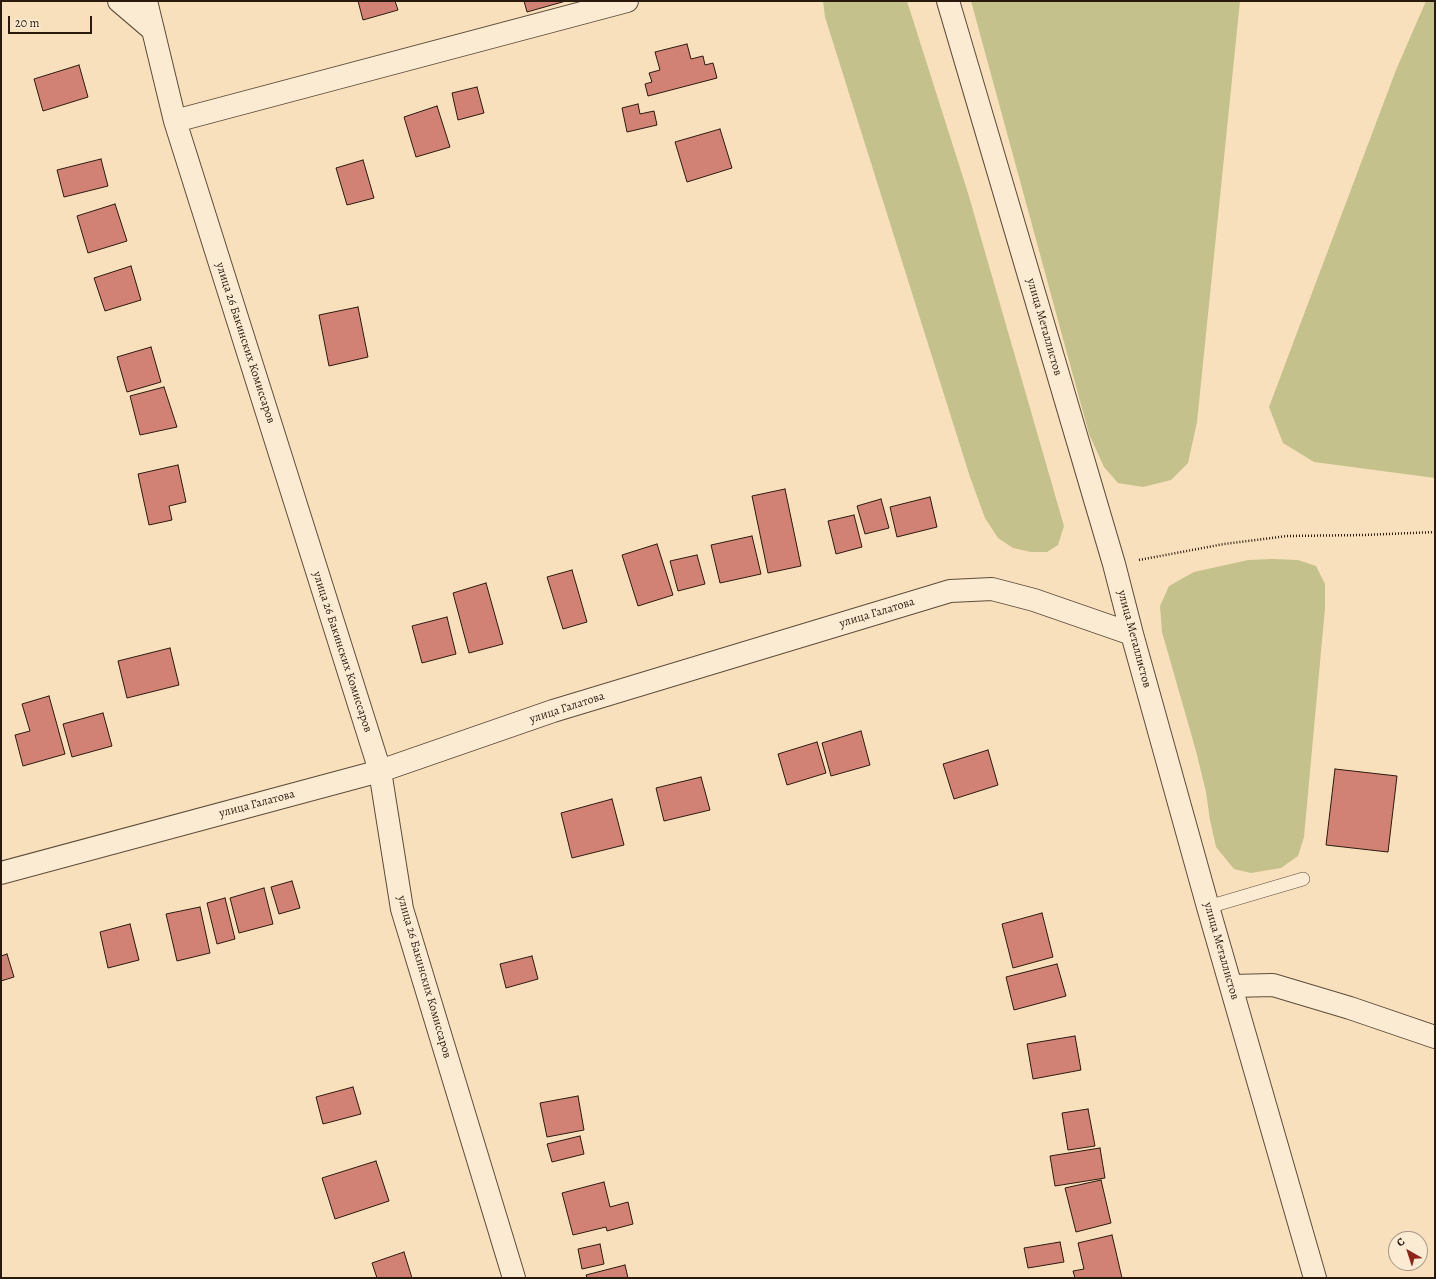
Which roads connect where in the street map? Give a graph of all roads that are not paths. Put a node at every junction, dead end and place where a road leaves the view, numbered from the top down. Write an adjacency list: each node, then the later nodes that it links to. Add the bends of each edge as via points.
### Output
1 (119, 1): 5 (street)
2 (146, 1): 5 (street, улица 26 Бакинских Комиссаров)
3 (627, 1): 6 (street)
4 (948, 1): 7 (street, улица Металлистов, via 1114,564)
5 (152, 30): 6 (street, улица 26 Бакинских Комиссаров)
6 (174, 121): 8 (street, улица 26 Бакинских Комиссаров)
7 (1132, 634): 8 (street, улица Галатова, via 1034,600 992,589 950,591 553,711); 11 (street, улица Металлистов)
8 (380, 771): 9 (street, улица Галатова); 14 (street, улица 26 Бакинских Комиссаров, via 402,909)
9 (1, 873)
10 (1303, 879): 11 (lane)
11 (1208, 907): 12 (street, улица Металлистов)
12 (1231, 986): 13 (street, via 1273,985); 15 (street, улица Металлистов)
13 (1435, 1037)
14 (514, 1278)
15 (1315, 1278)

